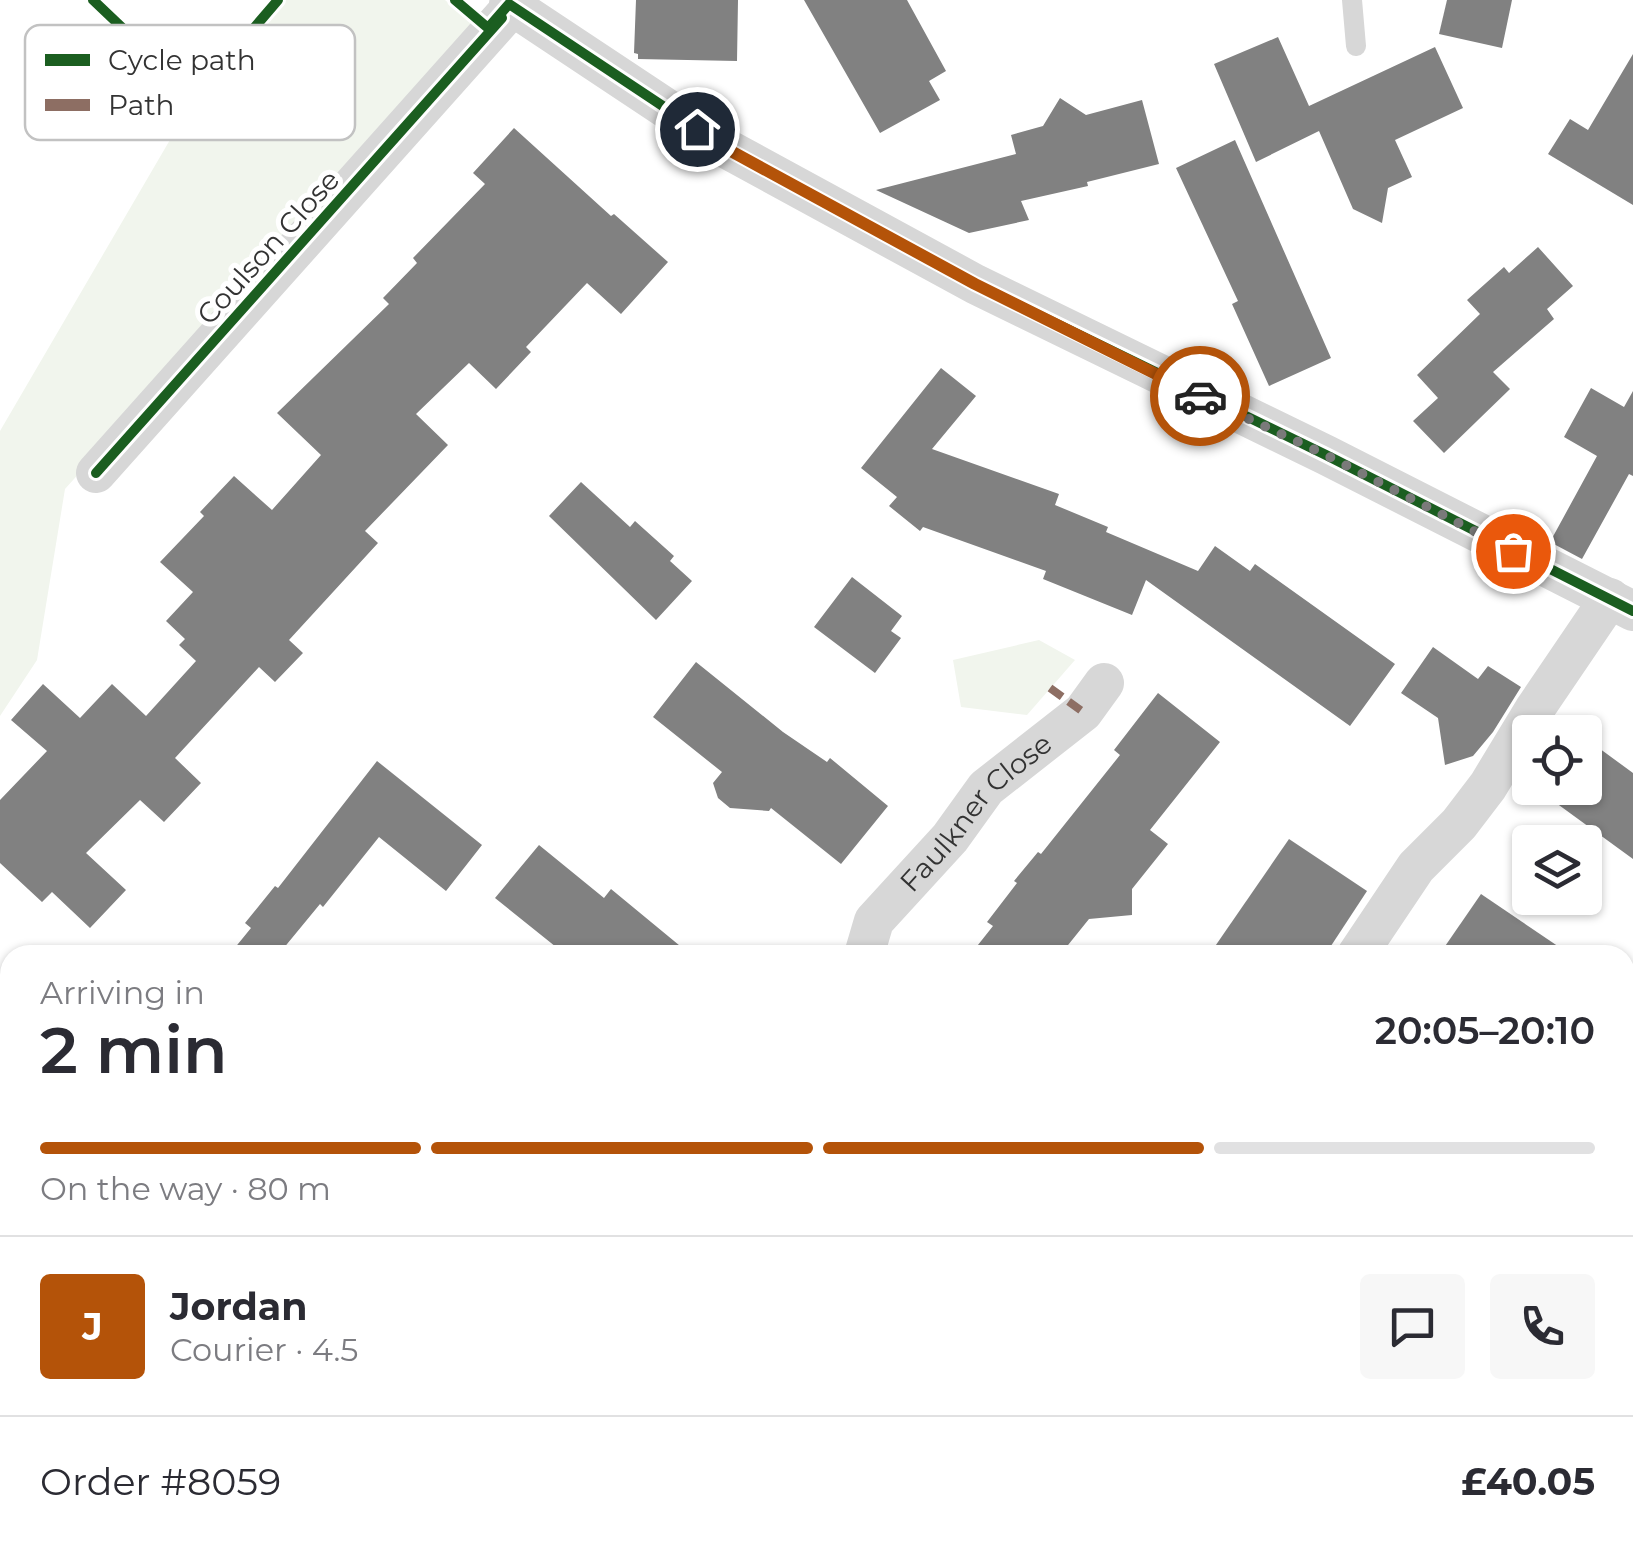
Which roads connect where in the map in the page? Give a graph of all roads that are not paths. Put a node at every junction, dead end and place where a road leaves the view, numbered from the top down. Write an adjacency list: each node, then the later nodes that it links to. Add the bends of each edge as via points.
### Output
1 (1352, 0): 3 (lane)
2 (508, 4): 4 (street, Coulson Close); 5 (street, via 729,150 975,284)
3 (1356, 46)
4 (96, 473)
5 (1622, 605): 8 (street, via 1534,710 1488,786 1416,866)
6 (1104, 683): 7 (street, Faulkner Close, via 1082,712 986,788 874,922)
7 (867, 945)
8 (1363, 945)

